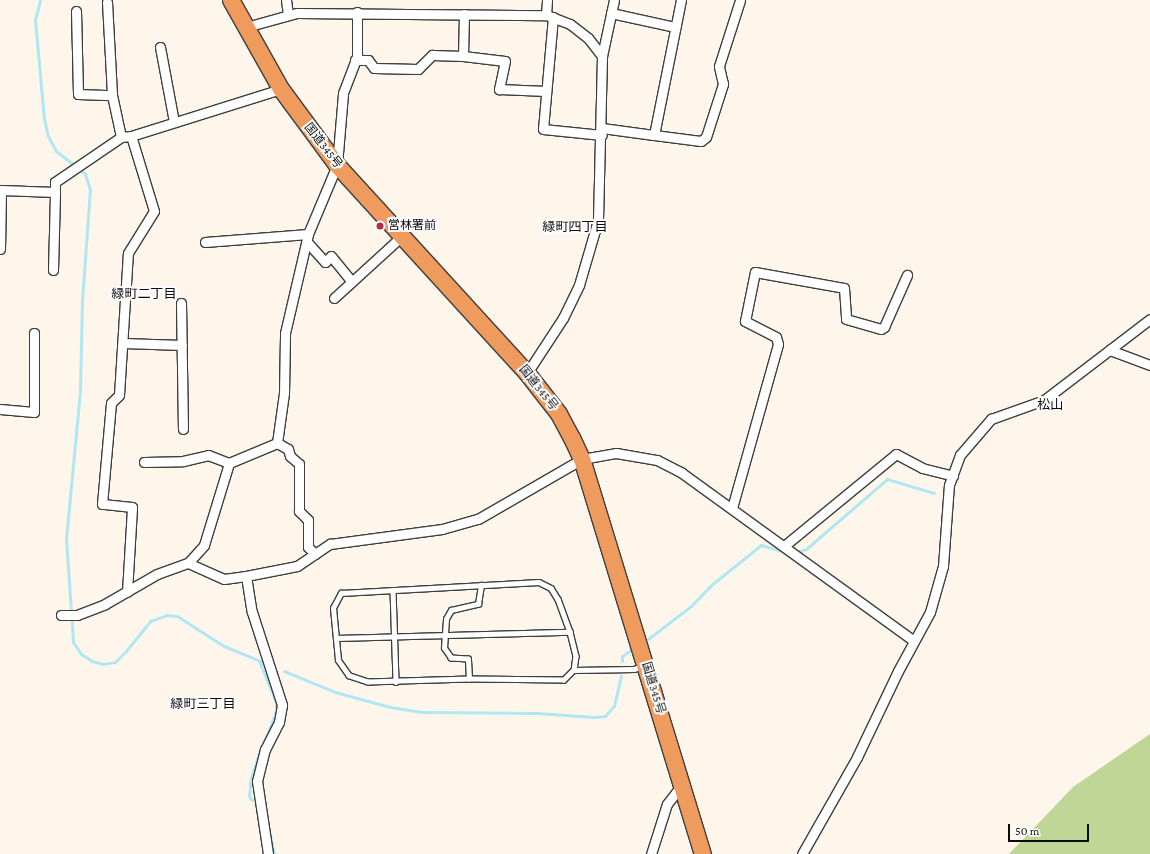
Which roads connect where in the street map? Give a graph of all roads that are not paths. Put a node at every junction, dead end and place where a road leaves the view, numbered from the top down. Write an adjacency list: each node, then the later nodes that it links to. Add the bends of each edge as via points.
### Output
1 (230, 0): 14 (highway, 国道345号)
2 (286, 0): 11 (street)
3 (547, 0): 13 (street)
4 (614, 0): 10 (street)
5 (681, 0): 15 (street)
6 (740, 0): 25 (street, via 719,66 723,84 706,137 701,141)
7 (107, 2): 22 (street)
8 (76, 11): 22 (street, via 78,94)
9 (357, 12): 11 (street); 12 (street); 19 (street)
10 (611, 13): 15 (street); 18 (street)
11 (288, 14): 14 (street)
12 (464, 14): 13 (street); 17 (street)
13 (550, 16): 18 (street, via 570,24 582,33); 21 (street)
14 (246, 27): 20 (highway, 国道345号)
15 (675, 27): 25 (street)
16 (160, 47): 23 (street)
17 (463, 56): 19 (street, via 432,55 418,69 374,68 368,60); 21 (street, via 505,60 499,89)
18 (602, 56): 24 (street)
19 (356, 60): 28 (street, via 343,93)
20 (281, 89): 23 (street); 28 (highway, 国道345号)
21 (546, 91): 24 (street, via 543,129)
22 (112, 95): 27 (street)
23 (174, 122): 26 (street)
24 (602, 132): 25 (street); 46 (street, via 598,220 588,258 562,318)
25 (654, 135)
26 (131, 136): 27 (street); 42 (street, via 154,211 128,253)
27 (121, 137): 30 (street, via 55,182)
28 (337, 165): 31 (highway, 国道345号); 32 (street)
29 (0, 190): 30 (street); 34 (street)
30 (55, 192): 35 (street)
31 (402, 236): 37 (street); 46 (highway, 国道345号)
32 (308, 238): 33 (street); 37 (street, via 325,262 331,256); 49 (street, via 285,333 284,394)
33 (205, 242)
34 (0, 249)
35 (53, 270)
36 (906, 275): 54 (street, via 881,329 846,319 844,288 755,272 744,321 776,337 778,344)
37 (352, 282): 38 (street)
38 (334, 298)
39 (181, 302): 43 (street)
40 (1150, 318): 44 (street)
41 (34, 333): 47 (street, via 34,412)
42 (123, 343): 43 (street); 61 (street, via 119,395 111,403 102,504 132,507)
43 (182, 345): 48 (street)
44 (1110, 350): 45 (street); 53 (street, via 1044,400 991,419 960,456)
45 (1150, 365)
46 (527, 373): 50 (highway, 国道345号, via 559,414)
47 (0, 409)
48 (184, 429)
49 (277, 444): 52 (street); 56 (street, via 288,449 290,456 299,464 300,510 308,520 308,547)
50 (582, 459): 54 (street, via 616,454 657,460 682,473); 56 (street, via 478,519 442,529 330,544); 68 (highway, 国道345号)
51 (144, 462): 52 (street, via 184,461 208,455)
52 (229, 463): 57 (street, via 204,545)
53 (953, 476): 55 (street, via 922,468 896,454); 67 (street, via 943,566 930,612)
54 (732, 508): 55 (street)
55 (784, 546): 67 (street)
56 (315, 554): 58 (street, via 297,566)
57 (188, 563): 58 (street, via 224,579); 61 (street, via 157,574)
58 (246, 576): 73 (street, via 252,612 282,705 279,722 265,749 256,782)
59 (481, 585): 60 (lane); 63 (lane, via 539,582 551,588 558,599); 64 (lane, via 478,604 451,610 446,619)
60 (393, 590): 65 (lane); 66 (lane, via 341,593 334,608)
61 (127, 592): 62 (street, via 77,615)
62 (61, 615)
63 (570, 632): 64 (lane); 69 (lane, via 576,656)
64 (445, 636): 65 (lane); 70 (lane, via 444,648 451,658 468,660)
65 (394, 637): 66 (lane); 71 (lane)
66 (336, 638): 71 (lane, via 338,660 349,676 368,682)
67 (914, 641): 76 (street, via 857,757)
68 (646, 665): 69 (lane, via 634,669); 72 (highway, 国道345号)
69 (574, 670): 70 (lane, via 564,680)
70 (469, 678): 71 (lane)
71 (396, 682)
72 (682, 785): 74 (street, via 667,804); 75 (highway, 国道345号)
73 (268, 854)
74 (651, 854)
75 (703, 854)
76 (802, 854)

